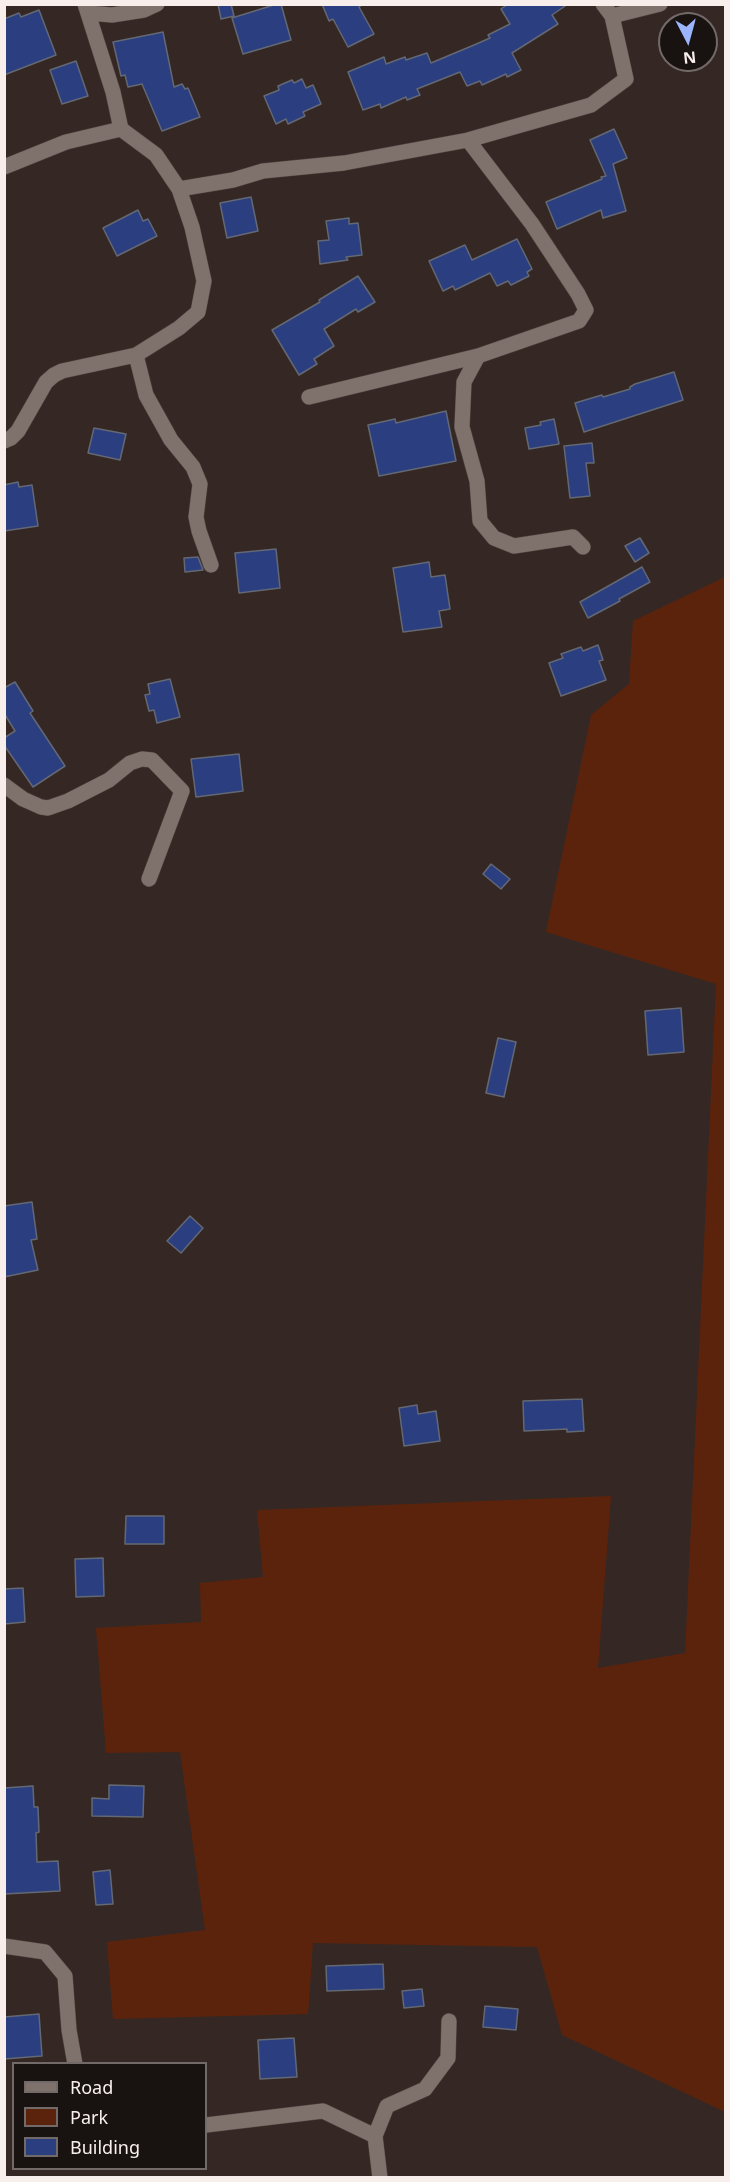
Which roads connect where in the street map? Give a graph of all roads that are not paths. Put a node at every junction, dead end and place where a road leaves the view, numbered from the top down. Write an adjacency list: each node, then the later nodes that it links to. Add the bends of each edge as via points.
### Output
1 (157, 4): 3 (street, via 112,15)
2 (660, 4): 4 (street)
3 (87, 9): 5 (street)
4 (607, 10): 6 (street, via 626,79 591,105)
5 (121, 129): 7 (street, via 66,142); 8 (street, via 156,155)
6 (468, 140): 8 (street, via 344,163 263,171); 10 (street, via 532,224 586,310 579,321)
7 (4, 167)
8 (179, 189): 9 (street, via 204,281 198,312)
9 (136, 355): 12 (street, via 54,375 18,431); 14 (street, via 146,395 200,484 196,517)
10 (478, 356): 11 (street); 13 (street, via 464,382 462,427 477,481 480,521 494,538 514,546 573,537)
11 (309, 397)
12 (4, 441)
13 (583, 547)
14 (212, 565)
15 (4, 785): 16 (street, via 23,799 48,807 109,780 130,763 152,760 182,791)
16 (148, 879)
17 (4, 1946): 19 (street, via 45,1952 65,1976)
18 (449, 2021): 21 (street, via 448,2058 425,2089 387,2106)
19 (75, 2062)
20 (207, 2125): 21 (street, via 323,2111)
21 (375, 2136): 22 (street)
22 (380, 2178)

